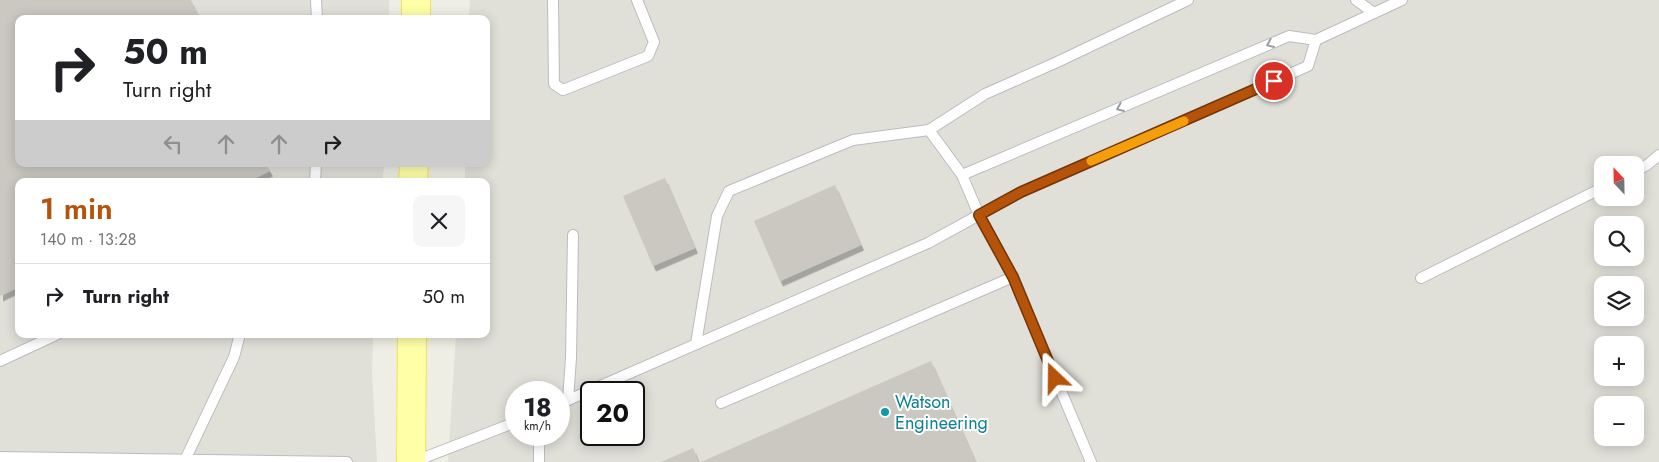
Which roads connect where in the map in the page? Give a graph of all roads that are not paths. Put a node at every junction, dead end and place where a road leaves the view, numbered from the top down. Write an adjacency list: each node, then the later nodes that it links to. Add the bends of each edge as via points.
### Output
1 (316, 0): 9 (lane)
2 (416, 0): 10 (main road)
3 (552, 0): 4 (lane, via 554,84 564,90 648,56 654,42)
4 (637, 0)
5 (1188, 0): 12 (lane, via 985,94)
6 (1356, 0): 8 (lane)
7 (1402, 0): 8 (lane)
8 (1374, 13): 11 (lane)
9 (317, 15)
10 (416, 15)
11 (1316, 40): 15 (lane, one-way to 15, via 1289,36); 17 (lane, via 1308,66 1021,192)
12 (929, 130): 15 (lane); 24 (lane, via 854,140 728,190 717,216)
13 (1659, 155): 14 (lane)
14 (1644, 167)
15 (962, 175): 17 (lane)
16 (1594, 192): 20 (lane)
17 (979, 215): 19 (lane); 24 (lane, via 928,243)
18 (573, 235): 26 (lane, via 571,358)
19 (1013, 277): 28 (lane); 36 (lane)
20 (1421, 278)
21 (49, 338): 25 (lane)
22 (239, 338): 32 (lane, via 234,357)
23 (412, 338): 34 (main road)
24 (696, 344): 27 (lane)
25 (0, 361)
26 (567, 381)
27 (570, 399)
28 (721, 403)
29 (505, 426): 34 (lane)
30 (539, 446): 35 (lane)
31 (0, 457): 32 (lane)
32 (185, 460): 33 (lane)
33 (347, 462)
34 (412, 462)
35 (539, 462)
36 (1091, 462)

